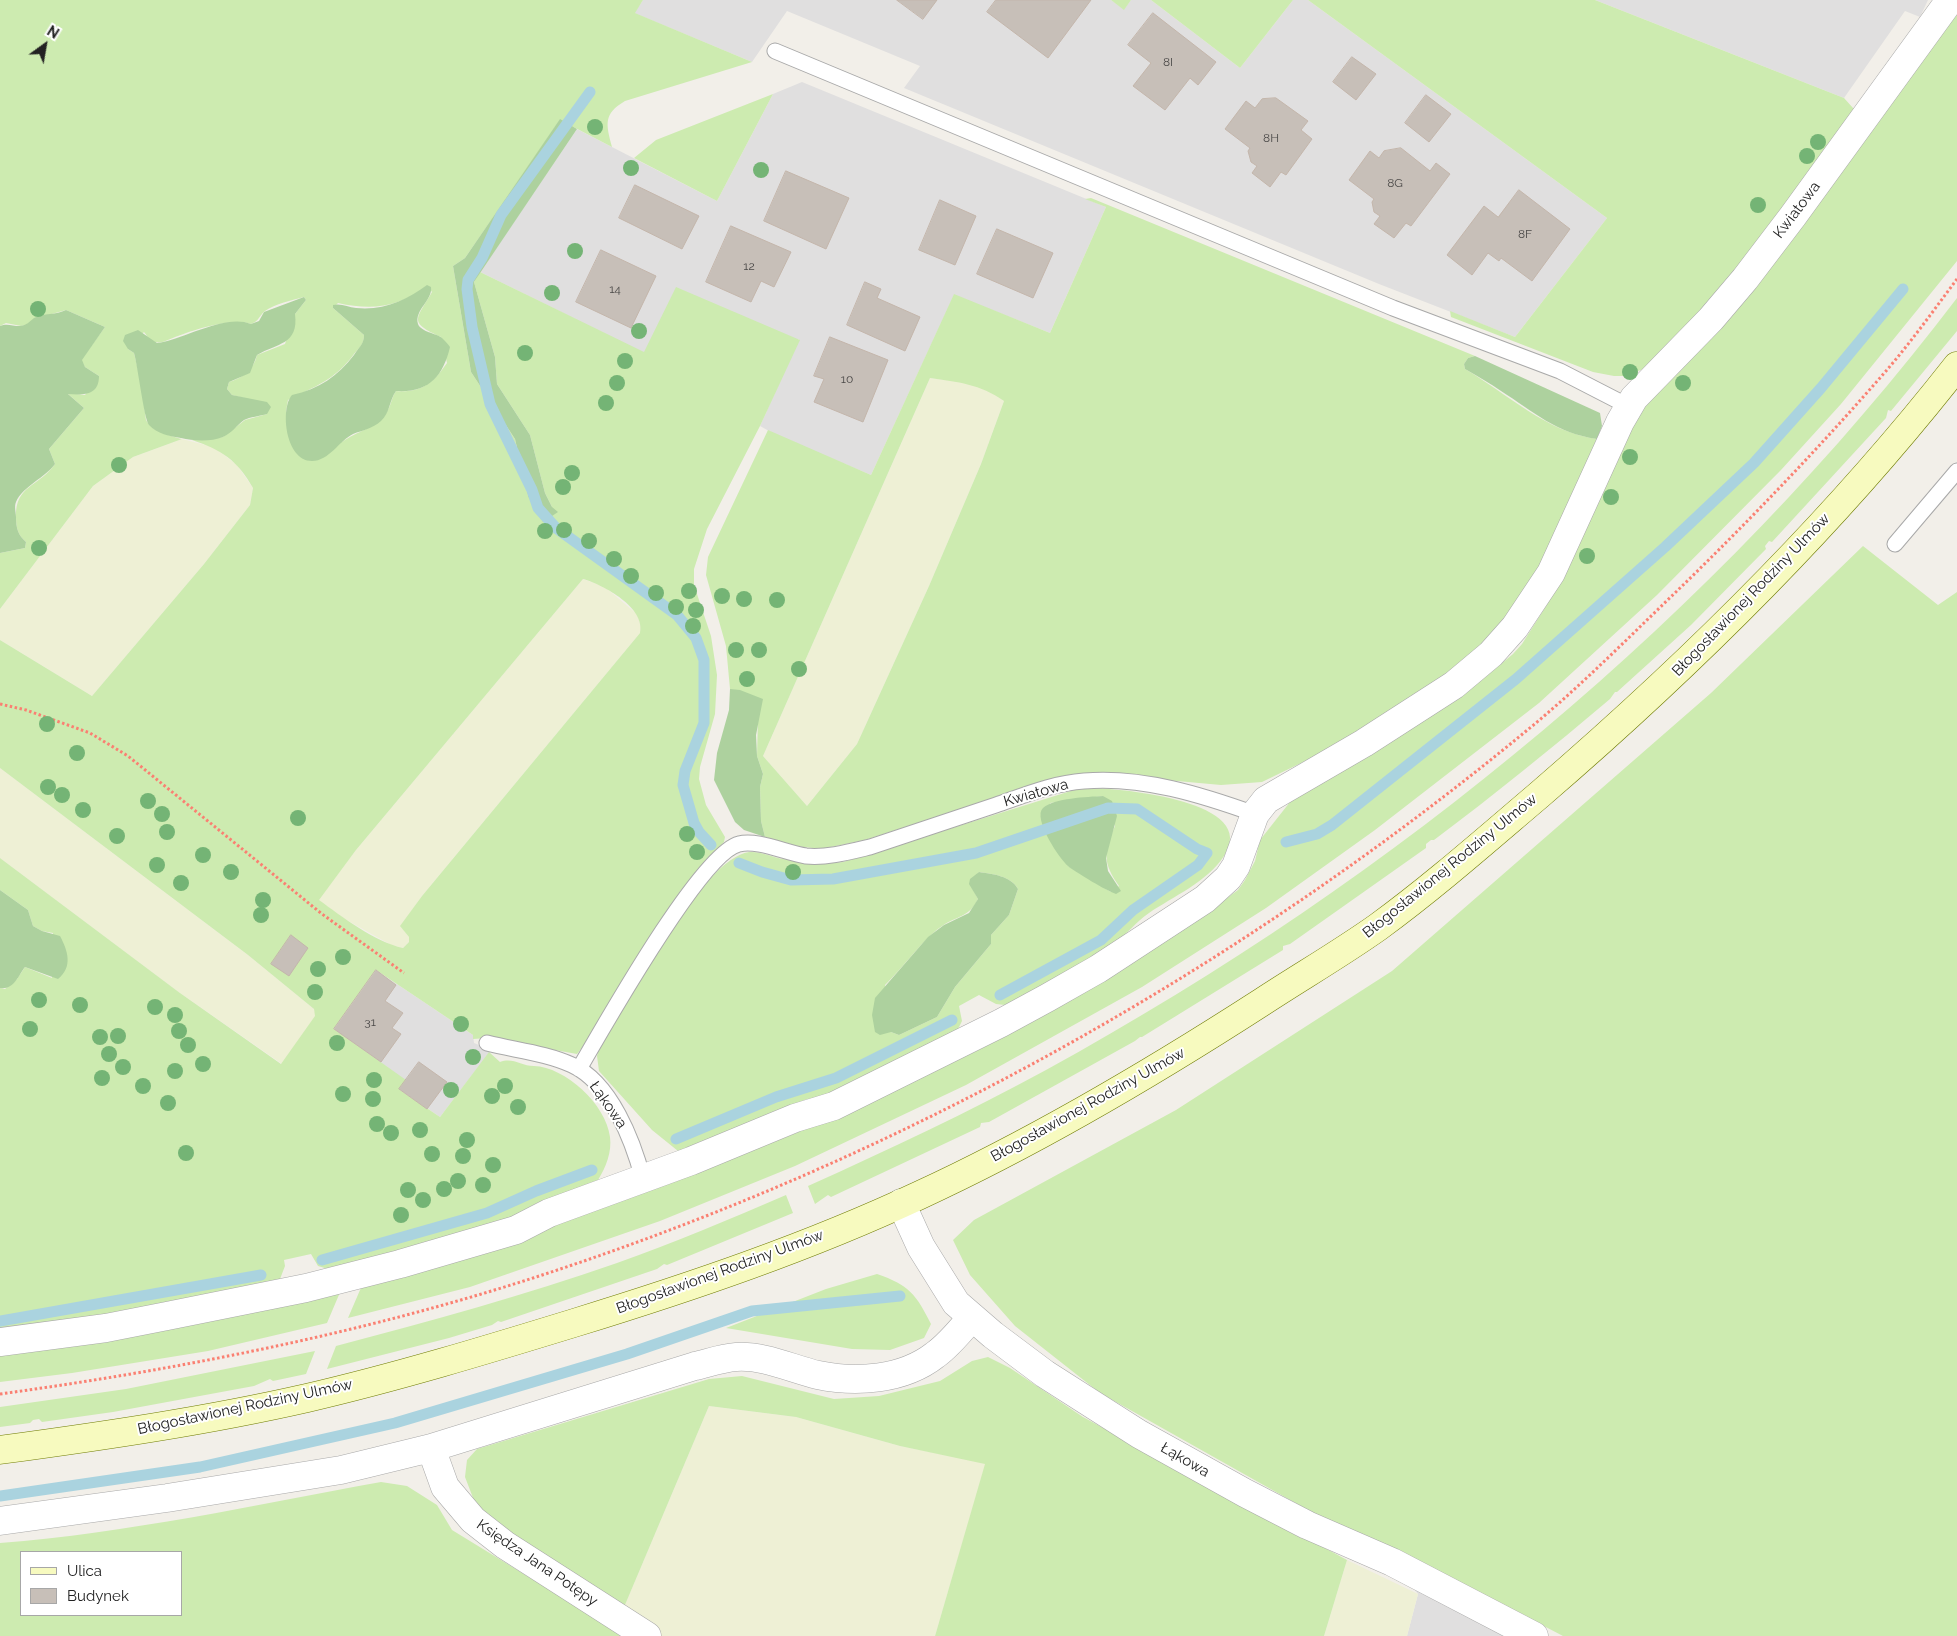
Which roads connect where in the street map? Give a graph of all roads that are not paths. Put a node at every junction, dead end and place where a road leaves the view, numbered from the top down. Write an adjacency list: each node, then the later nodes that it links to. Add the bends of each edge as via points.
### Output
1 (1950, 0): 4 (street, Kwiatowa, via 1745,279)
2 (775, 52): 4 (lane, via 1393,308 1560,372)
3 (1957, 366): 11 (main road, Błogosławionej Rodziny Ulmów, via 1840,504 1692,657 1453,868 1378,927 1179,1055 1014,1149)
4 (1628, 406): 7 (street, Kwiatowa, via 1551,573 1529,609 1497,648 1454,685 1364,743 1271,796)
5 (1957, 471): 6 (lane)
6 (1895, 544)
7 (1255, 814): 9 (lane, Kwiatowa, via 1182,792 1130,782 1084,781 1051,786 862,849 819,856 782,852 748,842 736,844 724,852 690,890); 10 (street, via 1236,866 1220,887 1098,969 1001,1024 834,1106 795,1118)
8 (487, 1043): 9 (lane, Łąkowa, via 561,1061)
9 (579, 1069): 10 (lane, Łąkowa, via 599,1088 628,1132)
10 (643, 1179): 13 (street, via 549,1213 516,1230 390,1267 306,1288 141,1321)
11 (901, 1203): 12 (street, Łąkowa, via 936,1274 956,1303); 15 (main road, Błogosławionej Rodziny Ulmów, via 792,1249 706,1280 460,1357 307,1398 95,1437)
12 (972, 1317): 14 (street, via 935,1355 916,1368 887,1376 854,1379 819,1375 774,1362 736,1357 695,1366); 18 (street, Łąkowa, via 1045,1374 1139,1434 1262,1502 1392,1562)
13 (0, 1342)
14 (431, 1448): 16 (street, via 341,1470); 17 (street, Księdza Jana Potępy, via 445,1487 472,1520)
15 (0, 1450)
16 (0, 1521)
17 (646, 1636)
18 (1534, 1636)

